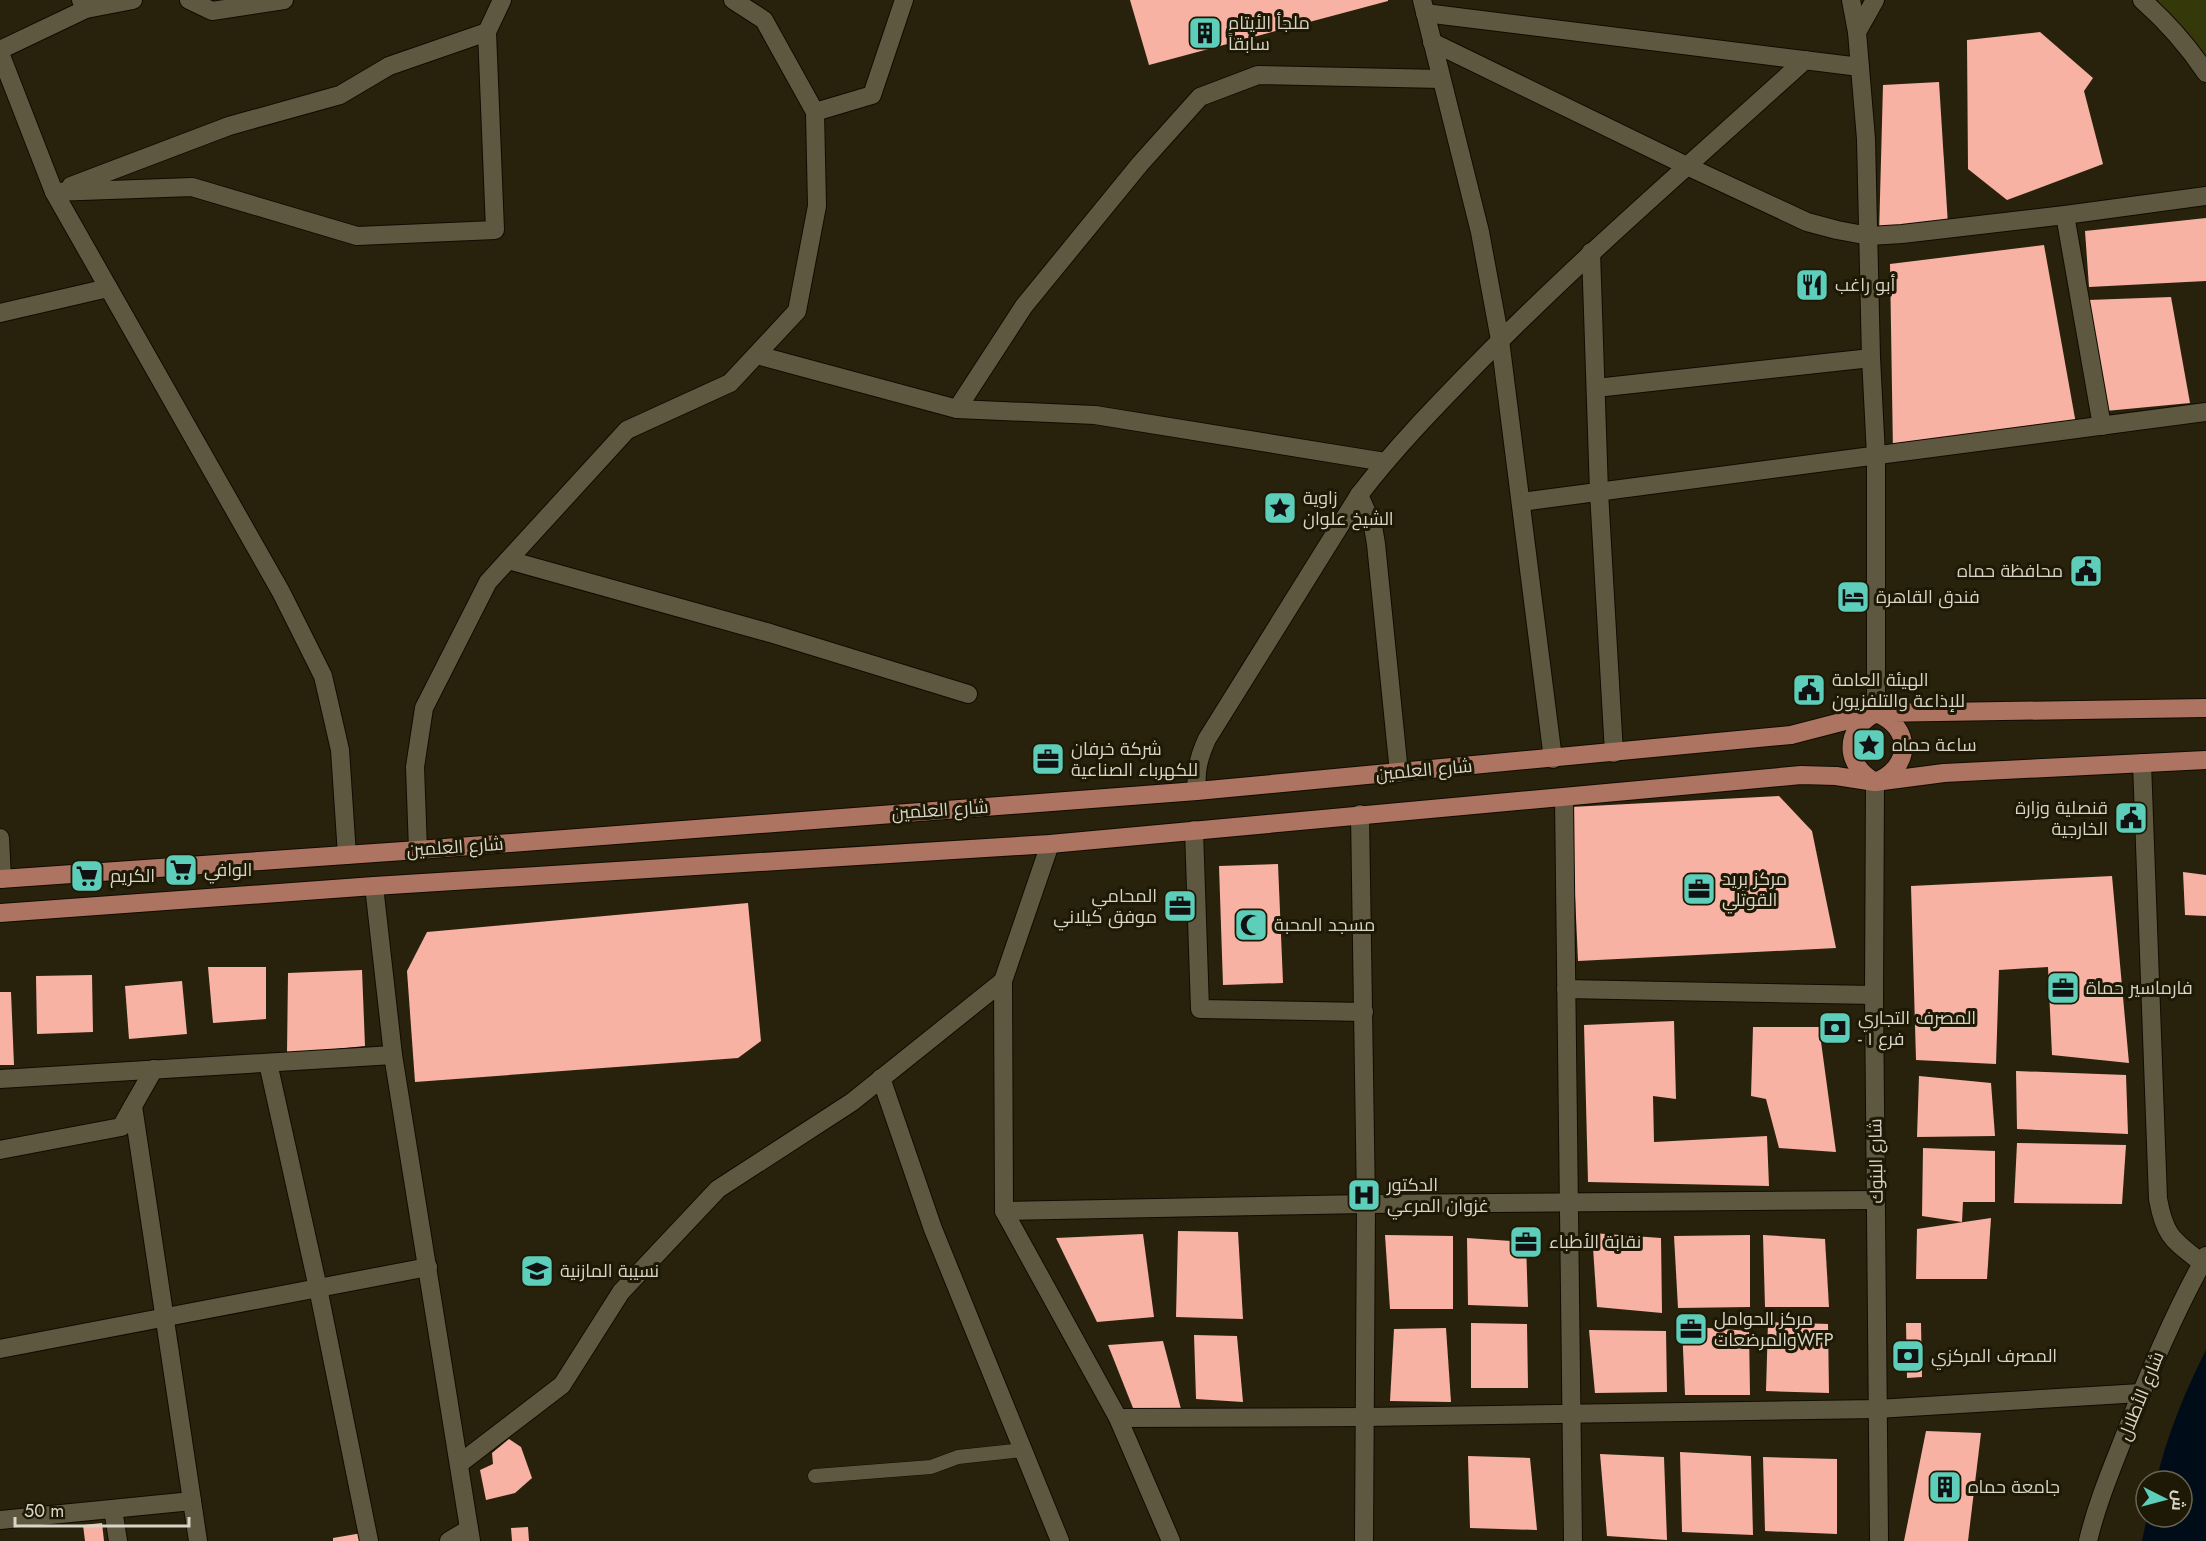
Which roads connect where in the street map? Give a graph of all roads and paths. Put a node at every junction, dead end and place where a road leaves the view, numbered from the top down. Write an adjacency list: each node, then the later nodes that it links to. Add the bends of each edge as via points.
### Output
1 (133, 0): 10 (street)
2 (189, 0): 3 (street, via 212,11)
3 (284, 0)
4 (502, 0): 12 (street)
5 (733, 0): 20 (street, via 764,20)
6 (904, 0): 20 (street, via 872,95)
7 (1851, 0): 13 (street)
8 (1875, 0): 13 (street)
9 (2142, 0): 18 (street, via 2170,26)
10 (83, 4): 15 (street)
11 (1423, 7): 14 (street); 16 (street)
12 (487, 32): 22 (street, via 388,66 340,95 229,126); 22 (street, via 495,230 357,237 192,187)
13 (1857, 32): 17 (street)
14 (1432, 42): 19 (street); 21 (street)
15 (0, 52): 22 (street)
16 (1805, 60): 17 (street); 21 (street)
17 (1860, 67): 25 (street)
18 (2206, 73)
19 (1441, 79): 29 (street, via 1480,232); 33 (street, via 1258,75 1200,98 1140,164 1024,306)
20 (814, 112): 30 (street, via 817,206 798,311)
21 (1689, 167): 25 (street, via 1807,222); 26 (street)
22 (54, 192): 27 (street)
23 (2206, 196): 24 (street)
24 (2065, 215): 25 (street); 35 (street)
25 (1869, 236): 31 (street)
26 (1591, 252): 29 (street); 32 (street)
27 (108, 288): 28 (street); 58 (street, via 281,592 322,676 340,750)
28 (0, 313)
29 (1500, 340): 37 (street); 40 (street)
30 (756, 355): 33 (street); 41 (street, via 730,383 627,430)
31 (1871, 357): 32 (street); 36 (street)
32 (1596, 388): 38 (street)
33 (957, 409): 37 (street, via 1095,416)
34 (2206, 412): 35 (street)
35 (2102, 426): 36 (street)
36 (1876, 456): 38 (street); 44 (street)
37 (1385, 462): 39 (street)
38 (1599, 492): 40 (street); 45 (street)
39 (1359, 495): 49 (street, via 1373,526 1376,544); 51 (street, via 1207,739 1196,773)
40 (1521, 502): 46 (street)
41 (508, 560): 42 (street, via 770,633); 57 (street, via 488,582 424,708 415,767)
42 (968, 694)
43 (2206, 708): 44 (main road, شارع العلمين)
44 (1876, 713): 45 (main road, شارع العلمين, via 1791,735); 50 (main road, via 1858,726 1851,747 1858,768); 50 (main road, via 1894,723 1900,732 1903,753 1894,772)
45 (1614, 753): 46 (main road, شارع العلمين)
46 (1553, 759): 49 (main road, شارع العلمين)
47 (2206, 760): 48 (main road, شارع العلمين)
48 (2142, 763): 50 (main road, شارع العلمين, via 1944,773); 77 (street, via 2158,1199 2162,1222 2171,1238)
49 (1399, 773): 51 (main road, شارع العلمين)
50 (1875, 782): 52 (main road, شارع العلمين, via 1801,775); 64 (street, شارع البنوك)
51 (1197, 791): 57 (main road, شارع العلمين)
52 (1564, 798): 53 (main road, شارع العلمين); 63 (street)
53 (1360, 814): 54 (main road, شارع العلمين); 65 (street)
54 (1194, 830): 56 (main road, شارع العلمين); 65 (street, via 1200,1009)
55 (0, 838): 59 (street)
56 (1050, 844): 60 (main road, شارع العلمين); 62 (street)
57 (418, 850): 58 (main road, شارع العلمين)
58 (347, 855): 59 (main road, شارع العلمين)
59 (1, 879)
60 (374, 886): 61 (main road, شارع العلمين); 66 (street)
61 (0, 914)
62 (1003, 981): 69 (street); 76 (street)
63 (1566, 989): 64 (street); 74 (street)
64 (1874, 995): 73 (street, شارع البنوك)
65 (1364, 1012): 75 (street)
66 (393, 1055): 67 (street); 78 (street)
67 (268, 1062): 68 (street); 79 (street)
68 (154, 1069): 70 (street); 71 (street)
69 (881, 1078): 87 (street, via 933,1229); 88 (street, via 852,1102 718,1189 621,1292 561,1385)
70 (0, 1079)
71 (133, 1106): 72 (street, via 121,1127); 80 (street)
72 (0, 1150)
73 (1876, 1200): 74 (street); 83 (street, شارع البنوك)
74 (1569, 1203): 75 (street); 84 (street)
75 (1366, 1204): 76 (street); 85 (street)
76 (1004, 1211): 86 (street)
77 (2204, 1260): 82 (street, شارع الأطلال, via 2181,1301)
78 (428, 1267): 79 (street); 88 (street)
79 (318, 1288): 80 (street); 96 (street)
80 (165, 1317): 81 (street); 90 (street)
81 (0, 1349)
82 (2141, 1393): 83 (street); 103 (street, شارع الأطلال, via 2095,1511)
83 (1877, 1409): 84 (street); 102 (street, شارع البنوك)
84 (1571, 1413): 85 (street); 101 (street)
85 (1365, 1417): 86 (street); 100 (street)
86 (1118, 1418): 99 (street)
87 (1023, 1450): 89 (lane, via 958,1457 931,1467); 98 (street)
88 (459, 1464): 93 (street)
89 (815, 1476)
90 (192, 1501): 91 (street); 95 (street)
91 (113, 1509): 92 (street); 94 (street)
92 (0, 1520)
93 (470, 1535): 97 (street)
94 (118, 1541)
95 (198, 1541)
96 (369, 1541)
97 (449, 1541)
98 (1060, 1541)
99 (1171, 1541)
100 (1364, 1541)
101 (1572, 1541)
102 (1879, 1541)
103 (2088, 1541)

